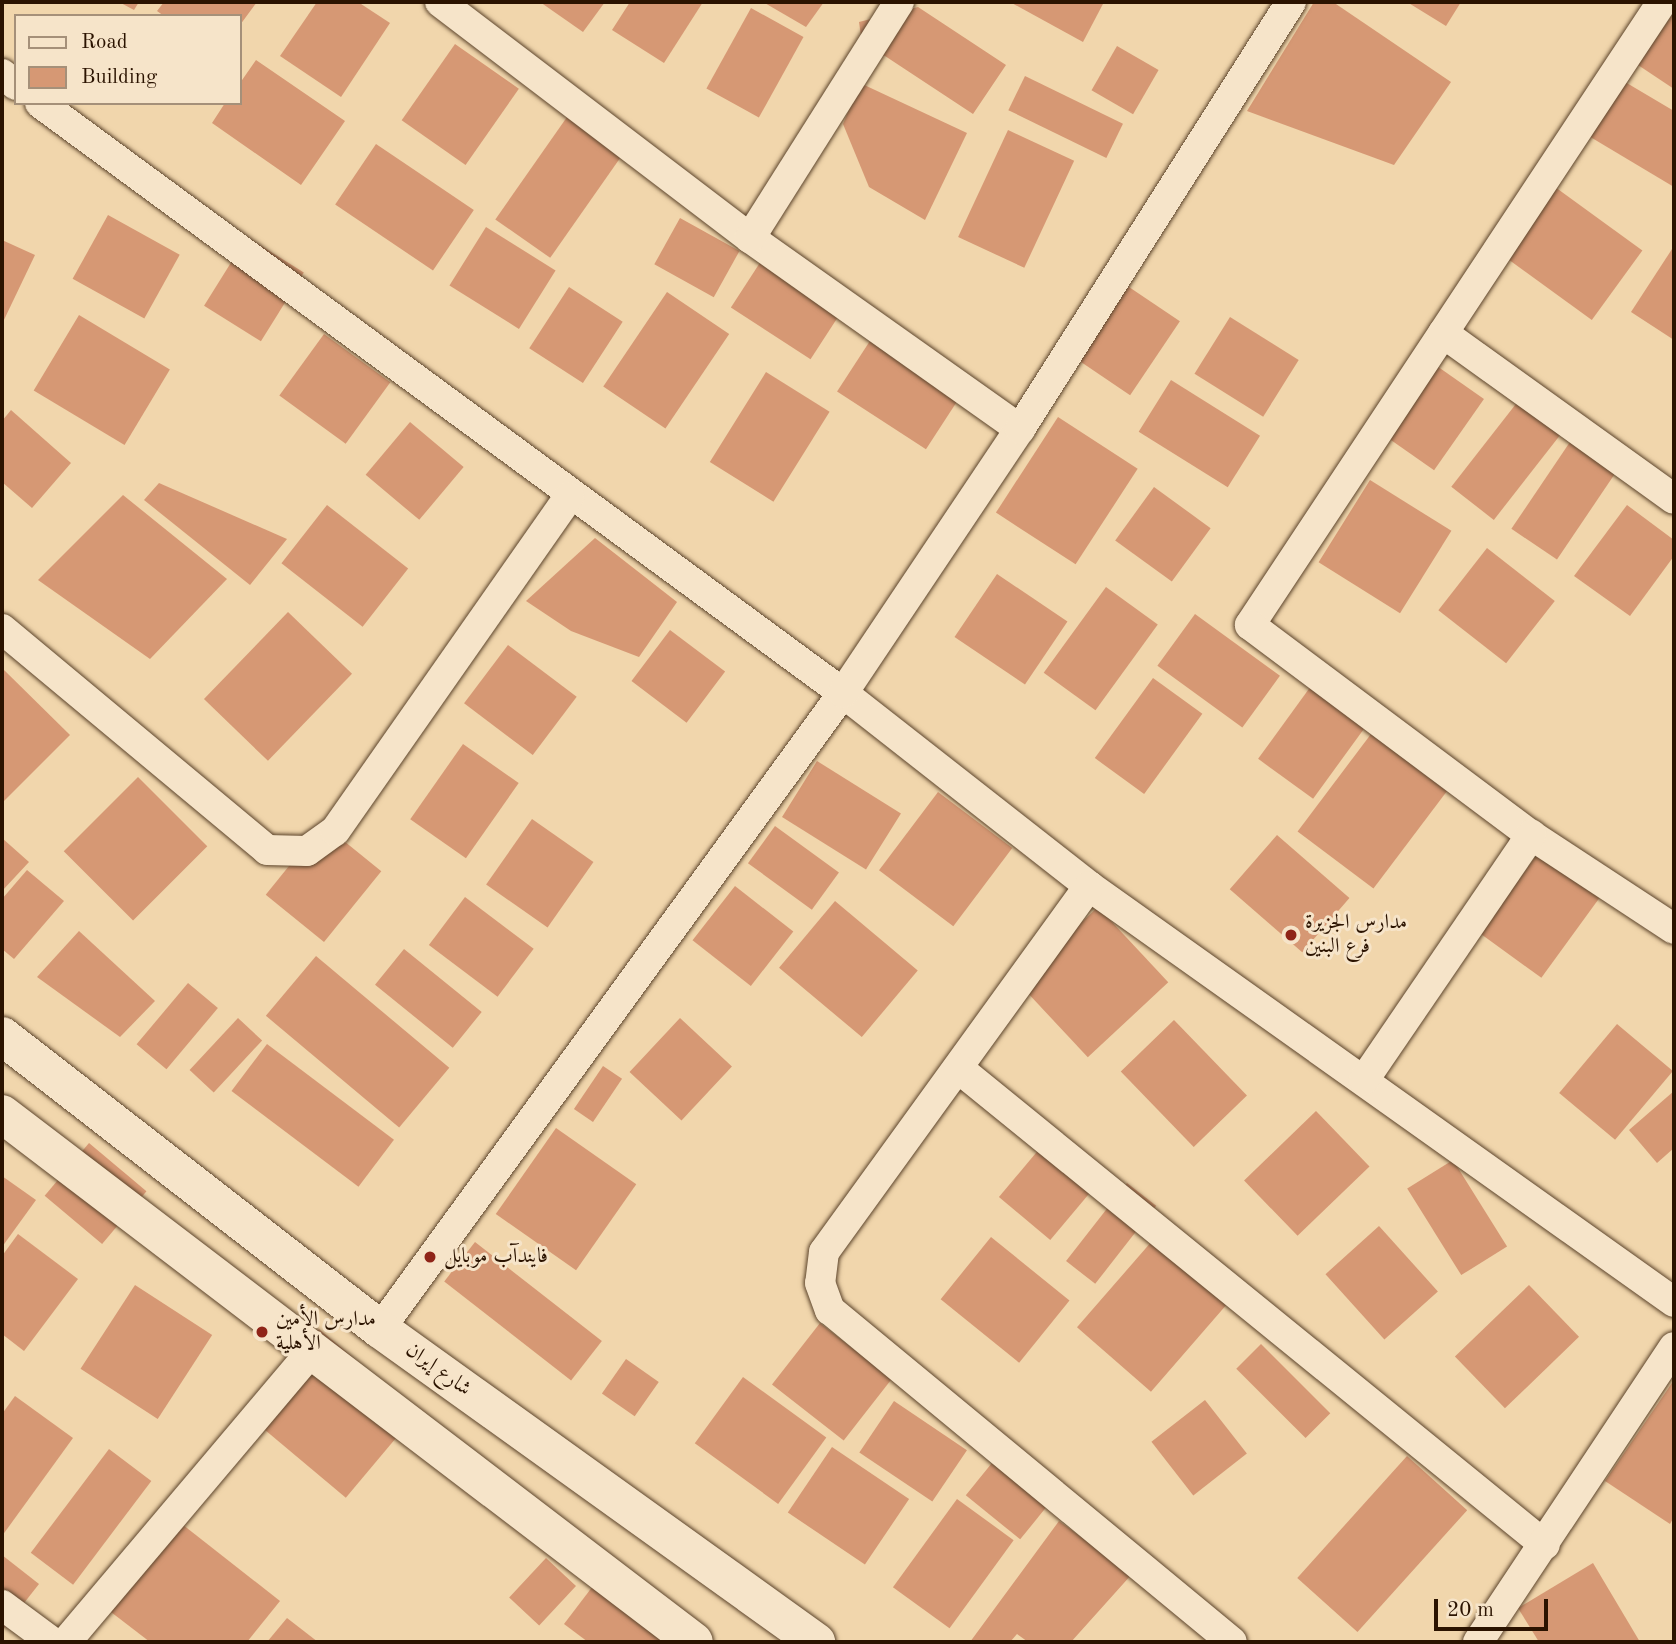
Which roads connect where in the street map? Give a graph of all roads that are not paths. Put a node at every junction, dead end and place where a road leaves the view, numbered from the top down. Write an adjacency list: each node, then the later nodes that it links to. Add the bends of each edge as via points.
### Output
1 (440, 2): 6 (street)
2 (899, 2): 6 (street)
3 (1291, 2): 8 (street)
4 (1662, 2): 7 (street)
5 (43, 105): 9 (street)
6 (750, 238): 8 (street)
7 (1443, 333): 10 (street); 13 (street, via 1250,625)
8 (1020, 429): 12 (street)
9 (569, 497): 11 (street, via 335,831 307,851 267,850); 12 (street)
10 (1674, 499)
11 (2, 629)
12 (843, 693): 14 (street); 21 (street)
13 (1531, 835): 15 (street); 18 (street)
14 (1089, 886): 17 (street); 18 (street)
15 (1674, 929)
16 (2, 1036): 21 (street, شارع إيران)
17 (958, 1068): 24 (street); 30 (street, via 824,1252 820,1283 830,1310)
18 (1364, 1080): 20 (street)
19 (2, 1114): 23 (street)
20 (1674, 1302)
21 (380, 1329): 23 (street); 29 (street, شارع إيران)
22 (1674, 1348): 24 (street)
23 (311, 1352): 27 (street); 28 (street)
24 (1545, 1545): 31 (street)
25 (2, 1605): 26 (street)
26 (52, 1642)
27 (66, 1642)
28 (694, 1642)
29 (816, 1642)
30 (1232, 1642)
31 (1478, 1642)

